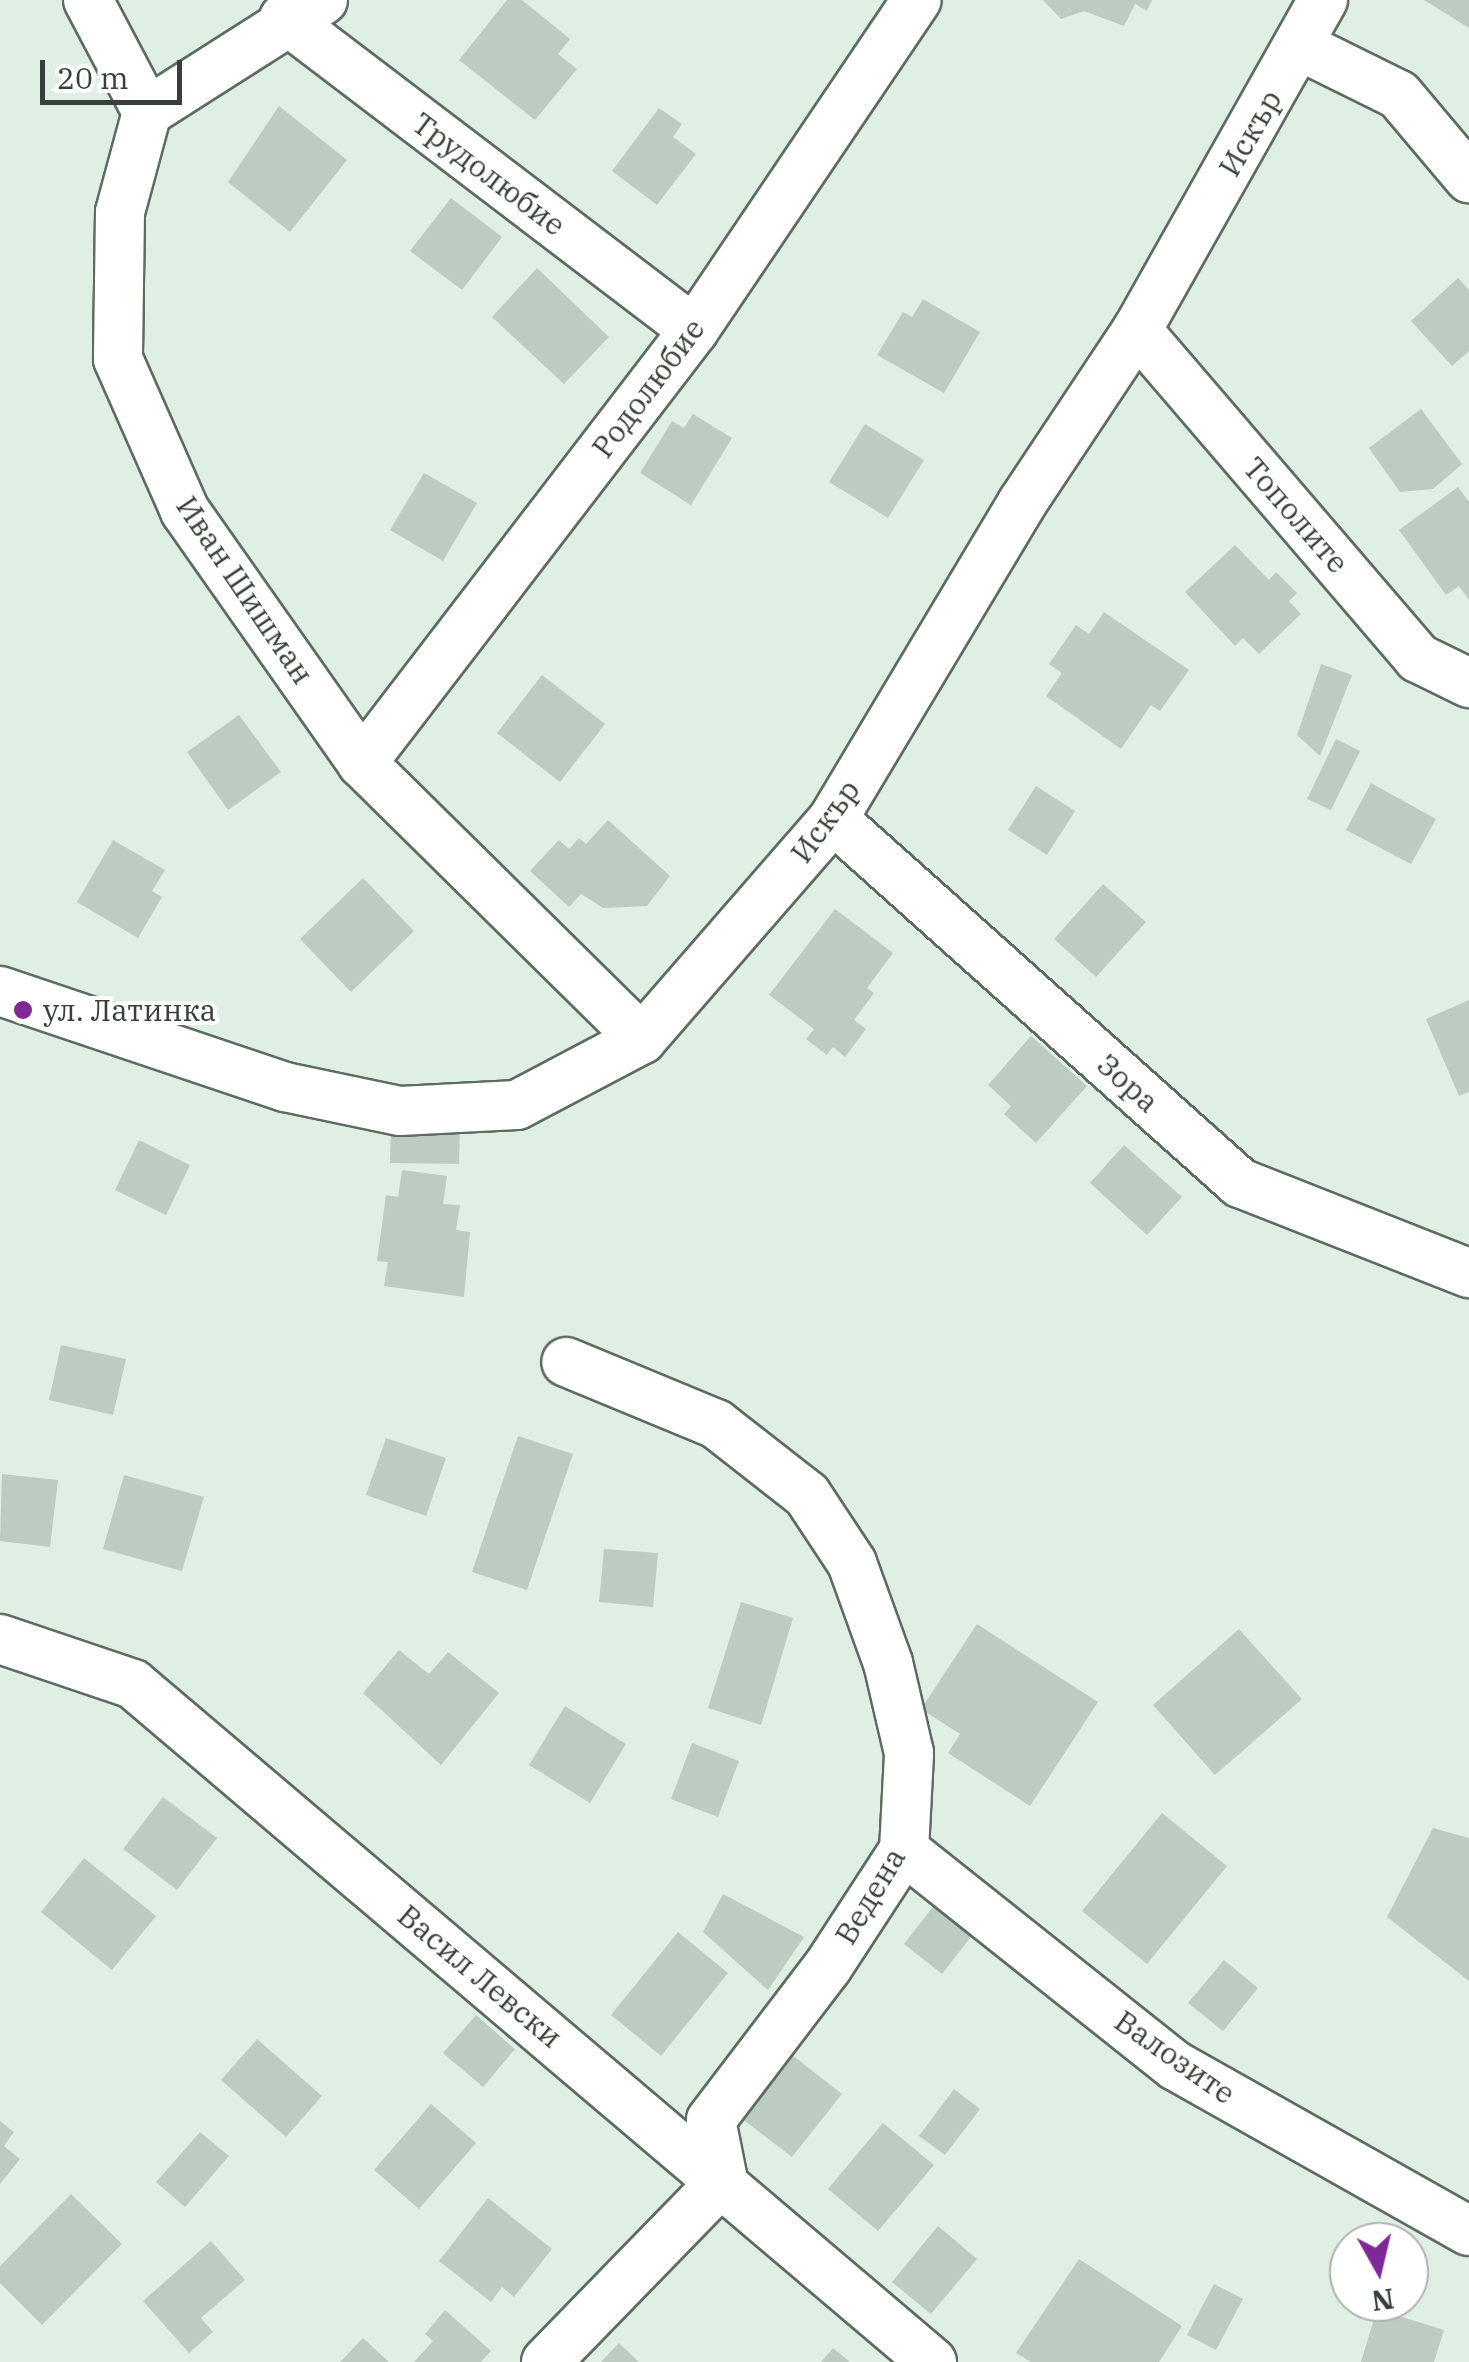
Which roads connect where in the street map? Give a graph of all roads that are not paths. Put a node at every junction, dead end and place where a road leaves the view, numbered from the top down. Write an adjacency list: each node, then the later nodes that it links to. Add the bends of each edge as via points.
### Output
1 (88, 0): 6 (street)
2 (917, 0): 8 (street, Родолюбие)
3 (1323, 0): 5 (street, Искър)
4 (304, 9): 6 (street); 8 (street, Трудолюбие)
5 (1300, 46): 7 (street, via 1399,95); 9 (street, Искър)
6 (147, 112): 11 (street, Иван Шишман, via 120,212 118,359 185,511)
7 (1469, 178)
8 (694, 330): 11 (street, Родолюбие)
9 (1137, 330): 10 (street, Тополите, via 1418,658); 12 (street, Искър, via 1022,503)
10 (1469, 683)
11 (362, 764): 14 (street, Иван Шишман)
12 (832, 819): 14 (street, Искър); 15 (street, Зора, via 1240,1183)
13 (0, 990): 14 (street, Искър, via 285,1087 400,1111 517,1105)
14 (642, 1040)
15 (1469, 1273)
16 (566, 1362): 18 (street, Ведена, via 716,1424 807,1495 852,1563 888,1663 909,1753)
17 (0, 1639): 19 (street, Васил Левски, via 132,1684)
18 (904, 1850): 19 (street, Ведена, via 827,1968 711,2120); 20 (street, Валозите, via 1176,2066)
19 (724, 2180): 21 (street); 22 (street, Васил Левски)
20 (1469, 2231)
21 (546, 2362)
22 (932, 2362)

